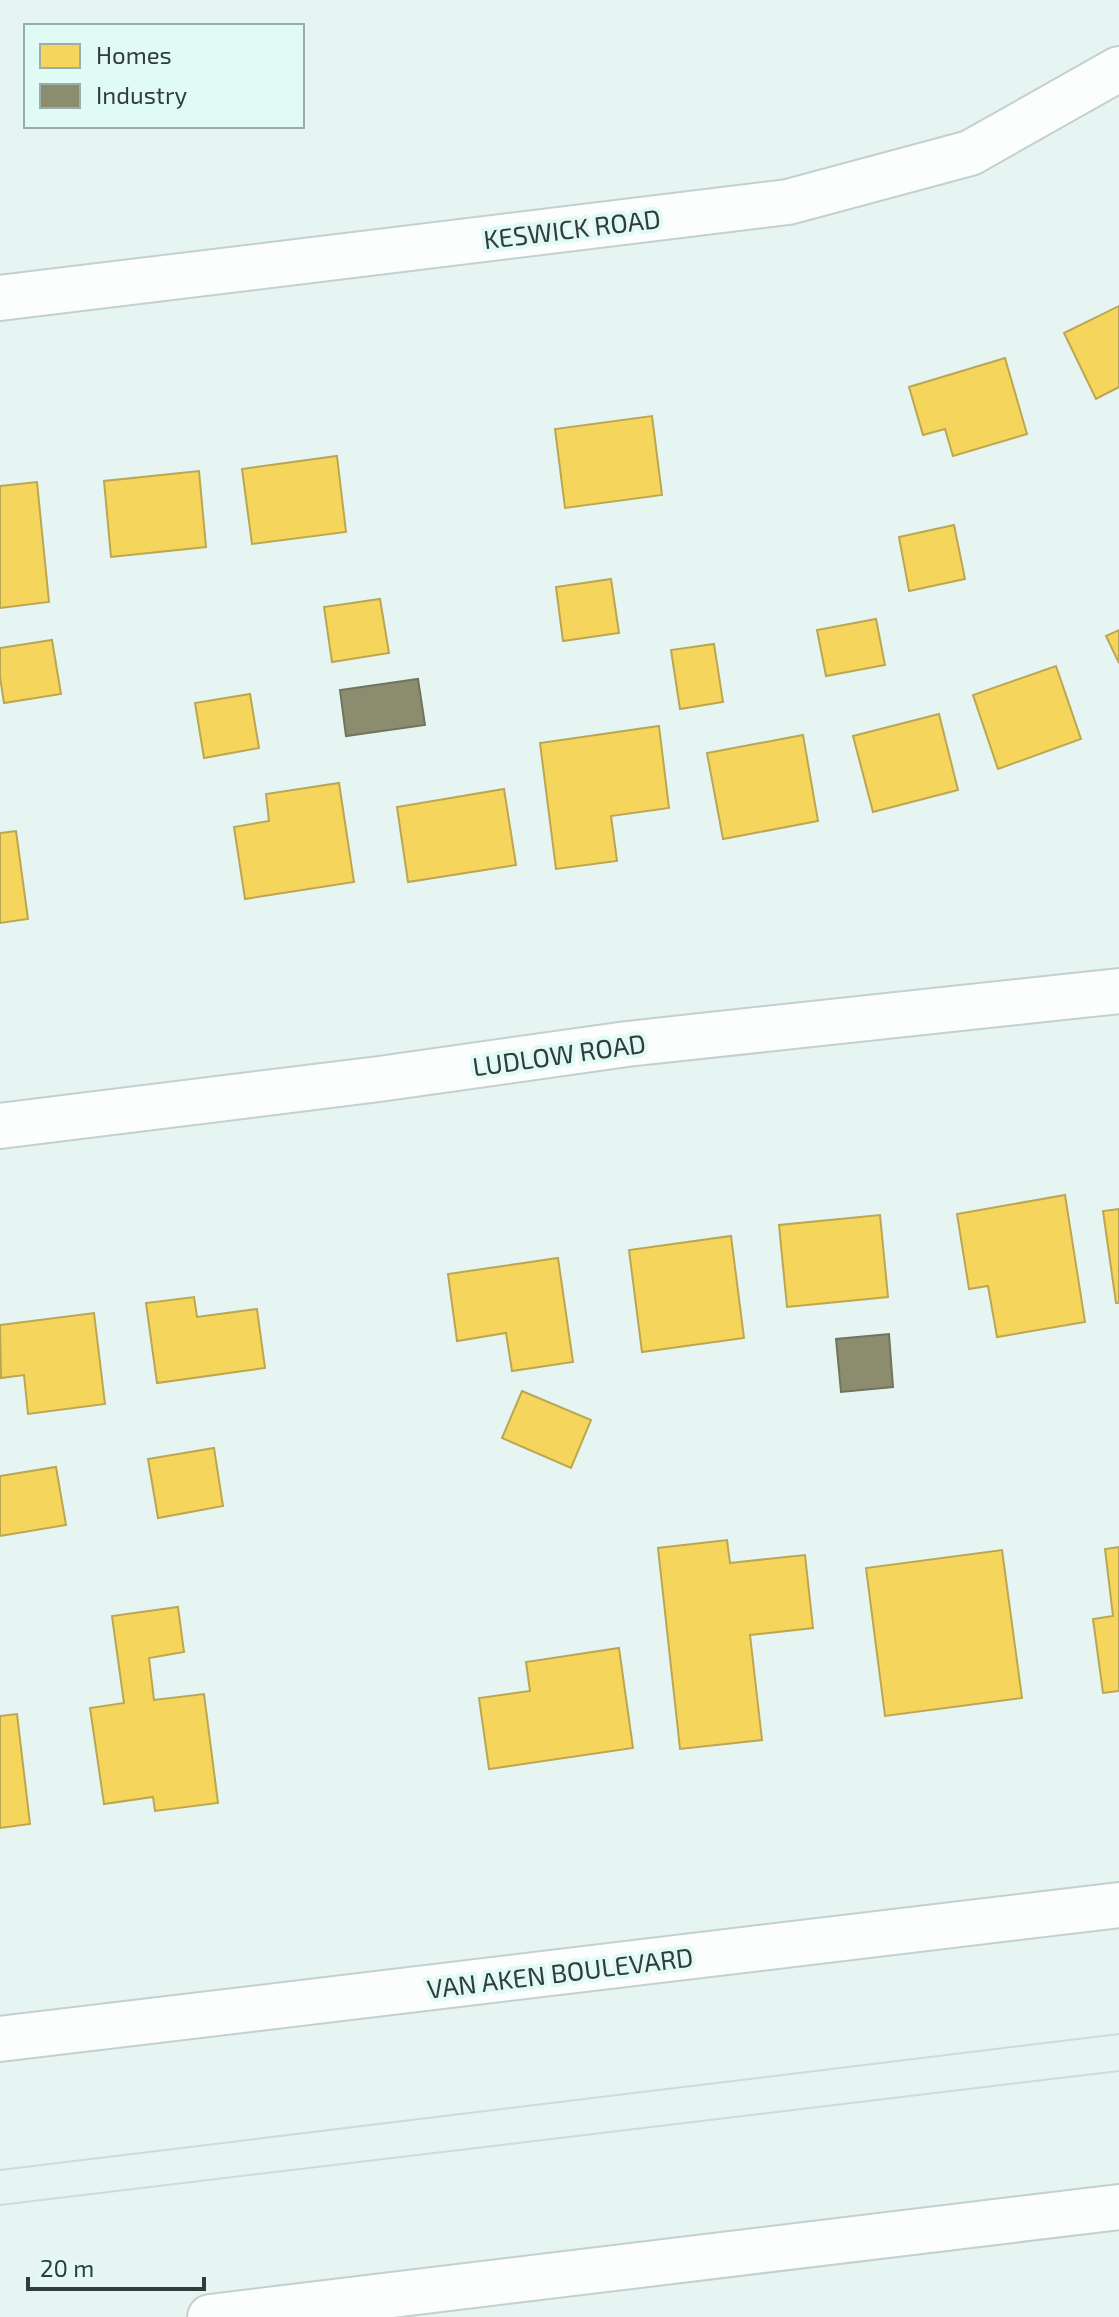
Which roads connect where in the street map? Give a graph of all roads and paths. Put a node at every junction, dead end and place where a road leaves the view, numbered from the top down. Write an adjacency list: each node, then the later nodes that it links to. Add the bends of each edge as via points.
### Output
1 (1119, 69): 2 (street, KESWICK ROAD, via 970,153 788,202)
2 (0, 298)
3 (1119, 975): 4 (street)
4 (1100, 993): 5 (street, LUDLOW ROAD, via 627,1044)
5 (0, 1126)
6 (1119, 1905): 7 (street, VAN AKEN BOULEVARD)
7 (0, 2039)
8 (1119, 2207): 9 (street)
9 (210, 2317)

